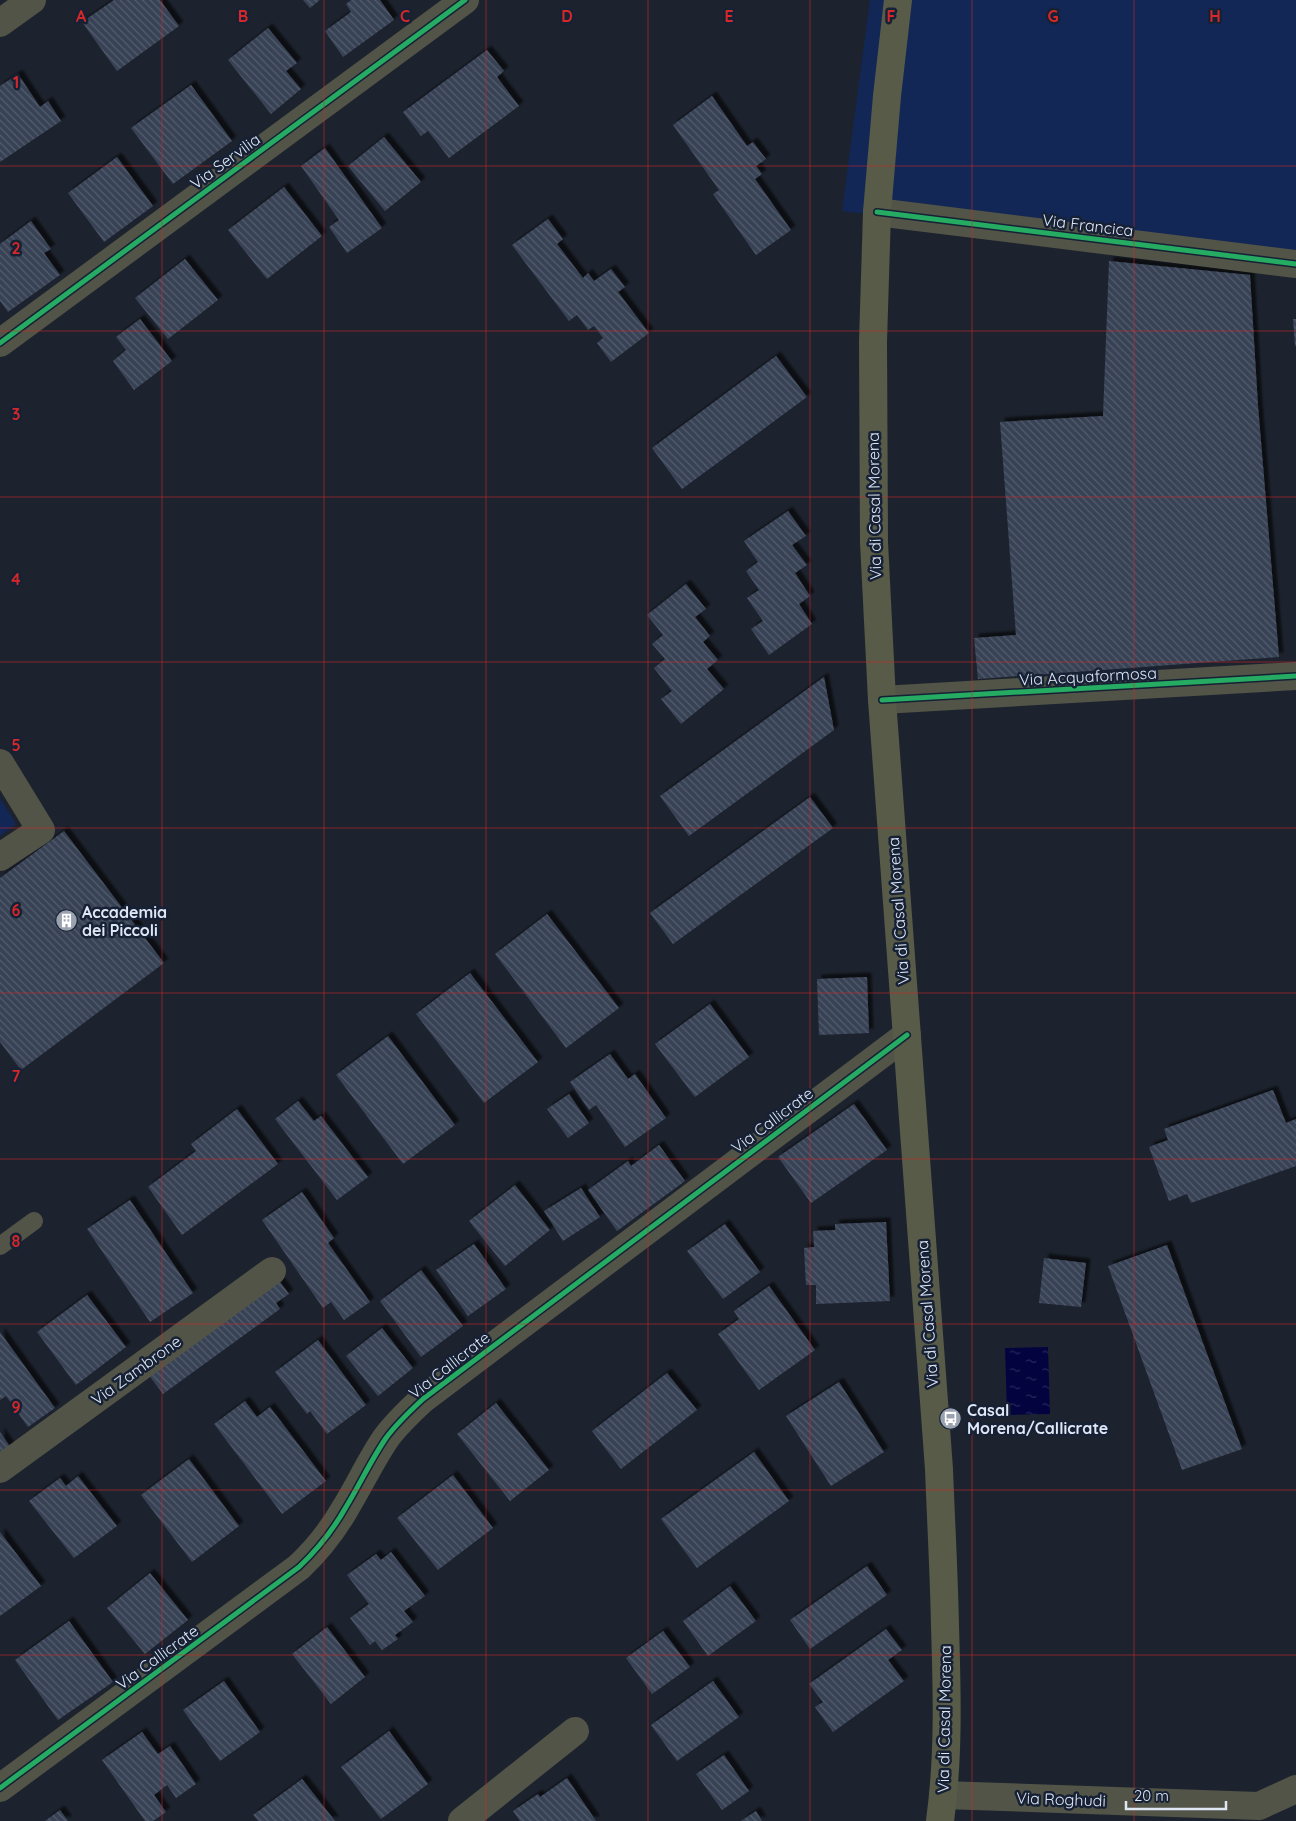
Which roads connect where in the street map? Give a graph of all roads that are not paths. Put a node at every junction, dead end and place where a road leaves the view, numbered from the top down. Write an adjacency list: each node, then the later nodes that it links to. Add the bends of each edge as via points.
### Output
1 (32, 0): 4 (street)
2 (465, 0): 7 (street, Via Servilia)
3 (898, 0): 5 (main road, Via di Casal Morena)
4 (0, 23)
5 (877, 212): 6 (street, Via Francica); 9 (main road, Via di Casal Morena, via 873,494)
6 (1296, 264)
7 (0, 343)
8 (1296, 676): 9 (street, Via Acquaformosa)
9 (882, 700): 12 (main road, Via di Casal Morena)
10 (0, 763): 11 (street, via 41,830)
11 (0, 857)
12 (907, 1035): 18 (street, Via Callicrate, via 423,1399 387,1437 341,1516 299,1567); 20 (main road, Via di Casal Morena, via 943,1555 947,1700)
13 (34, 1221): 14 (lane)
14 (0, 1246)
15 (272, 1271): 16 (street, Via Zambrone)
16 (0, 1469)
17 (575, 1731): 22 (street)
18 (0, 1788)
19 (1296, 1789): 21 (street, Via Roghudi)
20 (942, 1808): 21 (street, Via Roghudi)
21 (1255, 1813)
22 (462, 1821)

